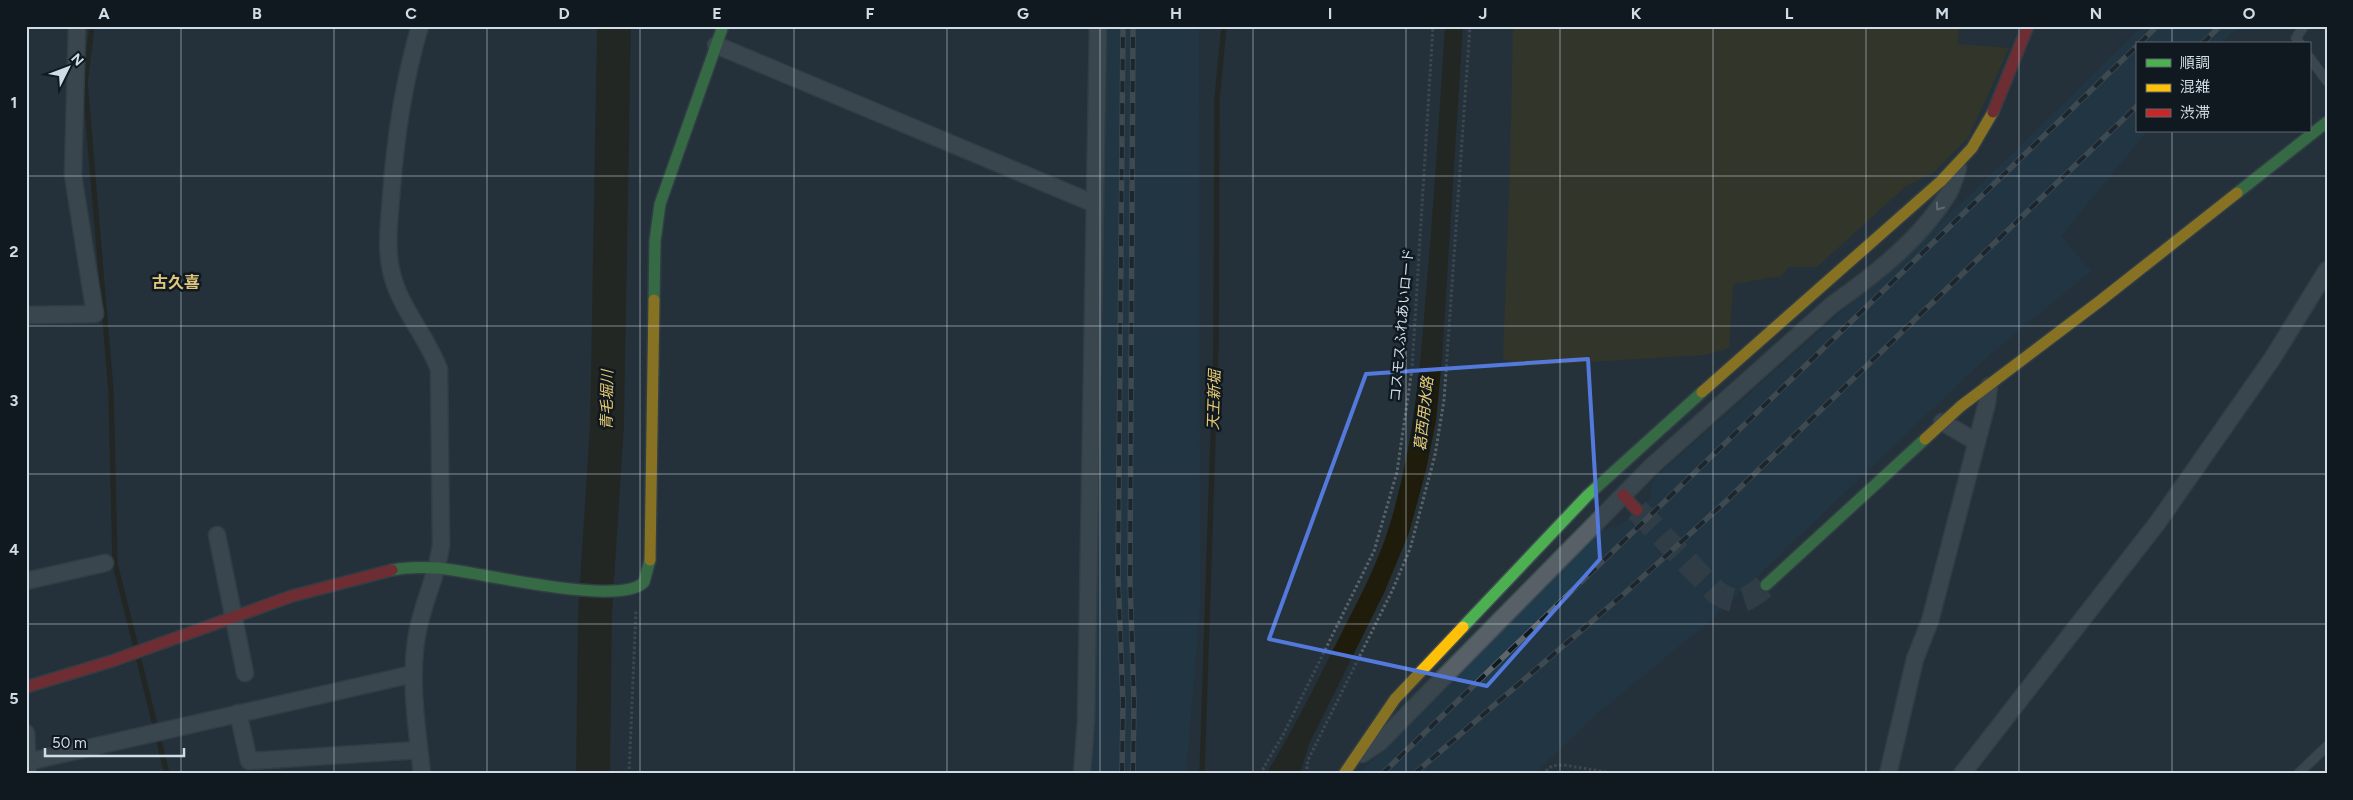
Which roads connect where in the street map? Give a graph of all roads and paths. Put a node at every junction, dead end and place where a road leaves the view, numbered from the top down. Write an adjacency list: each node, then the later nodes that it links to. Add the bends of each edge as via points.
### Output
1 (76, 26): 19 (street, via 74,175 95,314)
2 (420, 26): 27 (street, via 405,78 394,151 388,258 398,291 439,369)
3 (723, 26): 10 (street)
4 (1098, 26): 15 (street)
5 (1433, 26): 44 (path, コスモスふれあいロード, via 1412,369 1397,472 1374,551 1284,733)
6 (1470, 26): 45 (path, via 1448,355 1435,455 1410,549 1308,760)
7 (2028, 26): 14 (street, via 1987,122)
8 (2304, 26): 9 (lane, via 2296,38)
9 (2299, 42)
10 (716, 45): 15 (street); 30 (street, via 662,195 657,220 650,556 648,576 644,584)
11 (2310, 58): 12 (lane)
12 (2327, 81)
13 (2327, 122): 20 (street)
14 (1959, 164): 16 (street); 18 (street, one-way to 18, via 1949,192 1924,228 1862,284)
15 (1095, 204): 43 (street, via 1086,711)
16 (1856, 256): 18 (street, via 1853,276); 39 (street, via 1587,496 1395,699)
17 (2327, 270): 50 (street, via 2272,359 2158,522)
18 (1832, 305): 23 (street)
19 (26, 315)
20 (1989, 386): 21 (street); 22 (street)
21 (1942, 422): 22 (street); 29 (street)
22 (1977, 442): 49 (street, via 1930,621 1915,659)
23 (1623, 495): 24 (street); 39 (street, via 1380,742)
24 (1637, 510)
25 (217, 535): 31 (street)
26 (105, 563): 28 (street)
27 (438, 568): 30 (street, via 565,589); 31 (street, via 402,568 376,573); 33 (street, via 417,635)
28 (26, 581)
29 (1766, 585)
30 (633, 590): 42 (path)
31 (233, 618): 32 (street); 34 (street, via 112,661)
32 (245, 673)
33 (413, 674): 35 (street); 38 (street)
34 (26, 687)
35 (238, 713): 38 (street, via 249,761); 40 (street)
36 (26, 733): 40 (street)
37 (2327, 746): 51 (lane)
38 (420, 750): 41 (street)
39 (1358, 756): 46 (street)
40 (28, 768)
41 (422, 774)
42 (628, 774)
43 (1082, 774)
44 (1260, 774)
45 (1306, 774)
46 (1344, 774)
47 (1542, 774): 48 (path, via 1552,766 1564,765)
48 (1617, 774)
49 (1888, 774)
50 (1962, 774)
51 (2298, 774)

